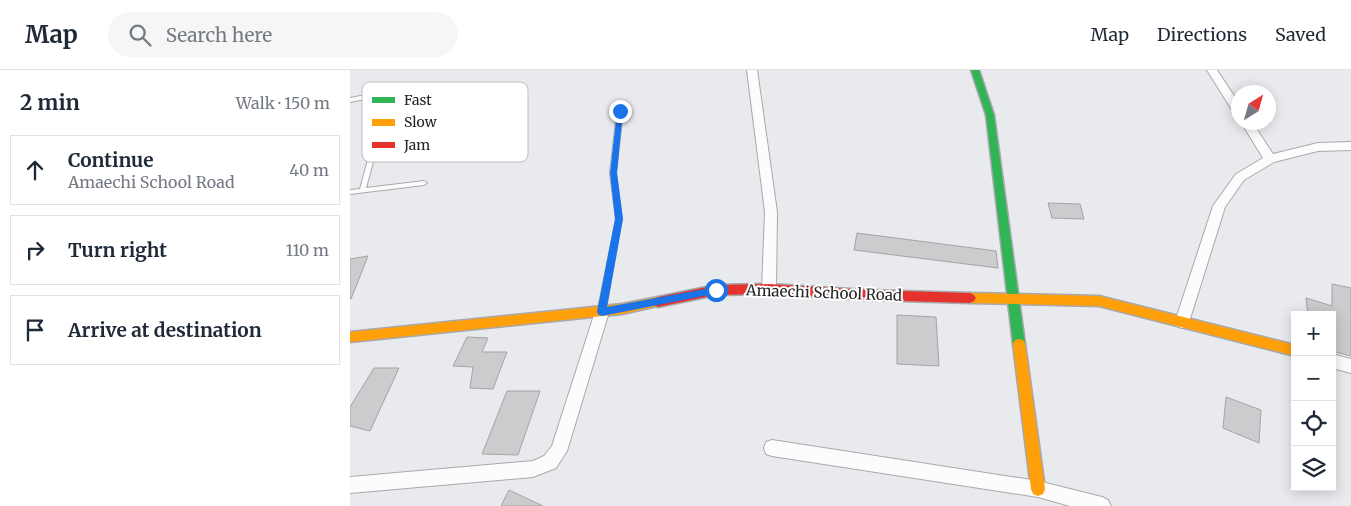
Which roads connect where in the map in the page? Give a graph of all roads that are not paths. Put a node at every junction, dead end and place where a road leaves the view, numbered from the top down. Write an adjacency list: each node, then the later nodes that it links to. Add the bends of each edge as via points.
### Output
1 (752, 70): 13 (street, via 771,212)
2 (975, 70): 14 (street, via 990,115)
3 (1212, 70): 4 (street)
4 (1231, 99)
5 (620, 111): 15 (lane, via 614,173 619,219)
6 (1251, 130): 8 (street)
7 (1351, 146): 8 (street, via 1318,147)
8 (1270, 159): 16 (street, via 1240,177 1219,206)
9 (370, 162): 11 (lane)
10 (424, 183): 11 (lane)
11 (362, 191): 12 (lane)
12 (350, 192)
13 (769, 288): 14 (street, Amaechi School Road, via 867,295); 15 (street, Amaechi School Road, via 716,290)
14 (1014, 298): 16 (street, Amaechi School Road, via 1099,301); 23 (street)
15 (602, 312): 17 (street, Amaechi School Road); 22 (street, via 559,452 550,462 533,469)
16 (1182, 322): 18 (street, Amaechi School Road)
17 (350, 337)
18 (1291, 350)
19 (1336, 362): 20 (street)
20 (1351, 366)
21 (772, 448): 23 (street)
22 (350, 485)
23 (1038, 489): 24 (street)
24 (1102, 506)

